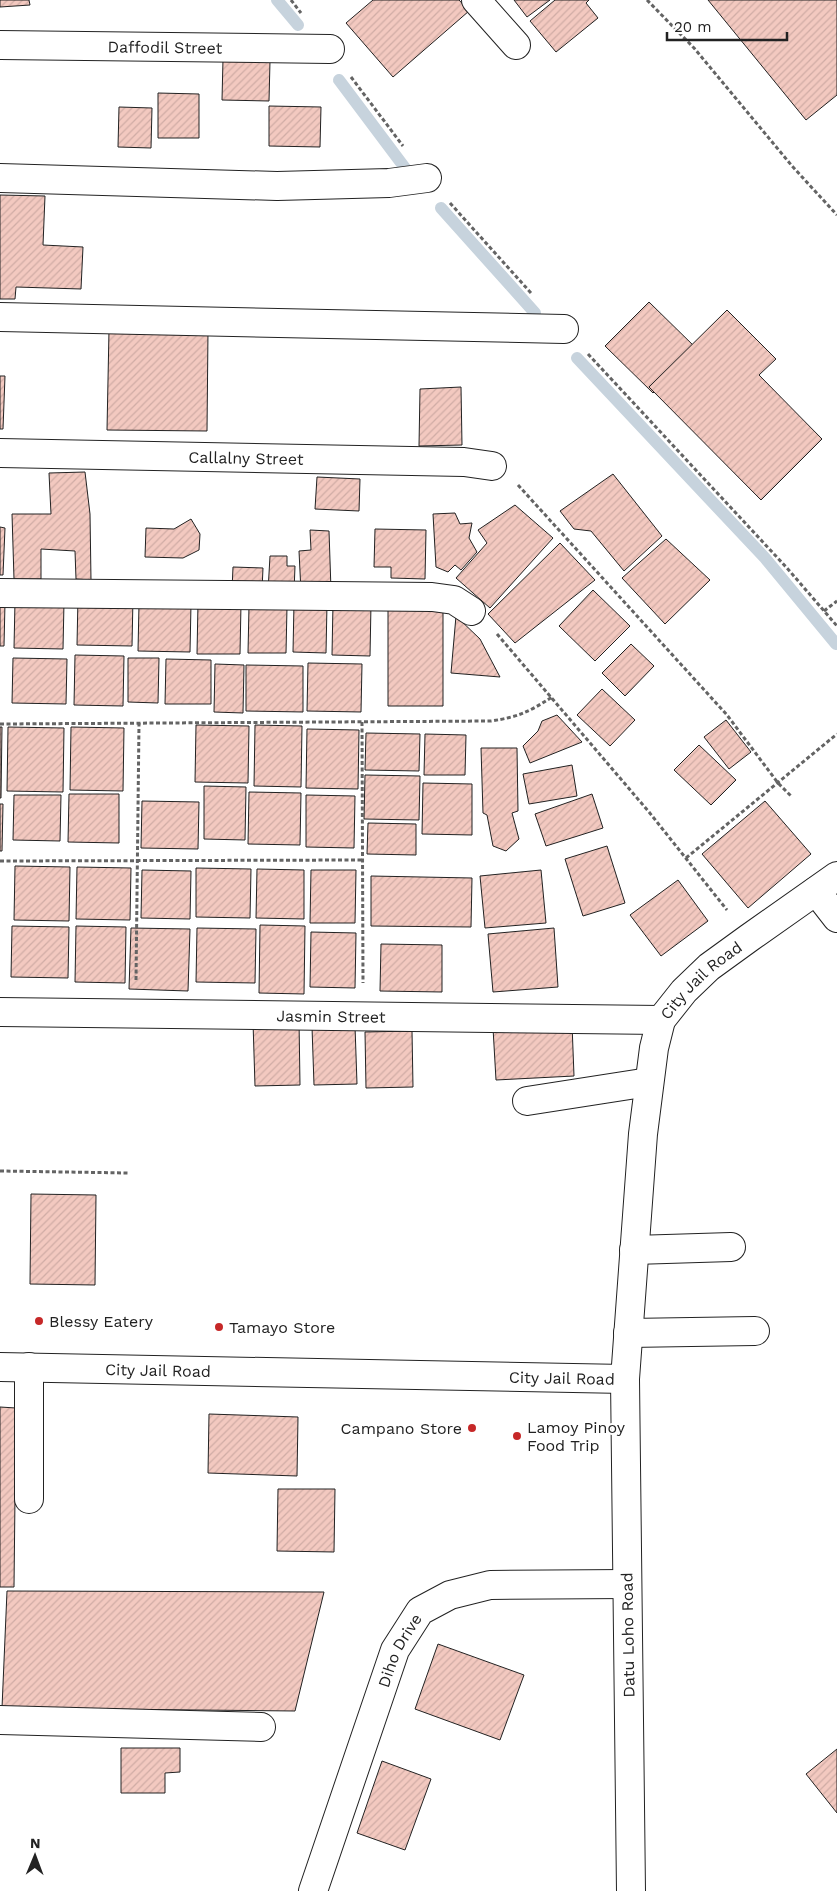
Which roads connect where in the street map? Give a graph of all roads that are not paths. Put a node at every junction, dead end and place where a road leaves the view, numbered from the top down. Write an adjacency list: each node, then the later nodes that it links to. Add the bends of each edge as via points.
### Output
1 (476, 0): 3 (street)
2 (0, 44): 4 (street, Daffodil Street)
3 (516, 45)
4 (330, 49)
5 (0, 178): 6 (street, via 277,186 389,183)
6 (427, 178)
7 (0, 317): 8 (street)
8 (564, 329)
9 (0, 453): 10 (street, Callalny Street, via 464,462)
10 (492, 466)
11 (0, 593): 12 (street, via 432,597 454,600)
12 (471, 611)
13 (826, 883): 14 (street); 16 (street, City Jail Road, via 709,968 684,991)
14 (837, 918)
15 (0, 1012): 16 (street, Jasmin Street)
16 (661, 1020): 17 (street, City Jail Road)
17 (649, 1082): 18 (street); 20 (street, City Jail Road)
18 (527, 1101)
19 (731, 1247): 20 (street)
20 (634, 1250): 22 (street, City Jail Road)
21 (755, 1331): 22 (street)
22 (628, 1333): 25 (street, City Jail Road)
23 (0, 1367): 24 (street, City Jail Road)
24 (29, 1367): 25 (street, City Jail Road); 26 (street)
25 (625, 1379): 27 (street, Datu Loho Road)
26 (30, 1499)
27 (627, 1584): 30 (street, Diho Drive, via 490,1585 450,1595 420,1611 395,1650); 31 (street, Datu Loho Road)
28 (0, 1720): 29 (street)
29 (261, 1727)
30 (313, 1891)
31 (631, 1891)

